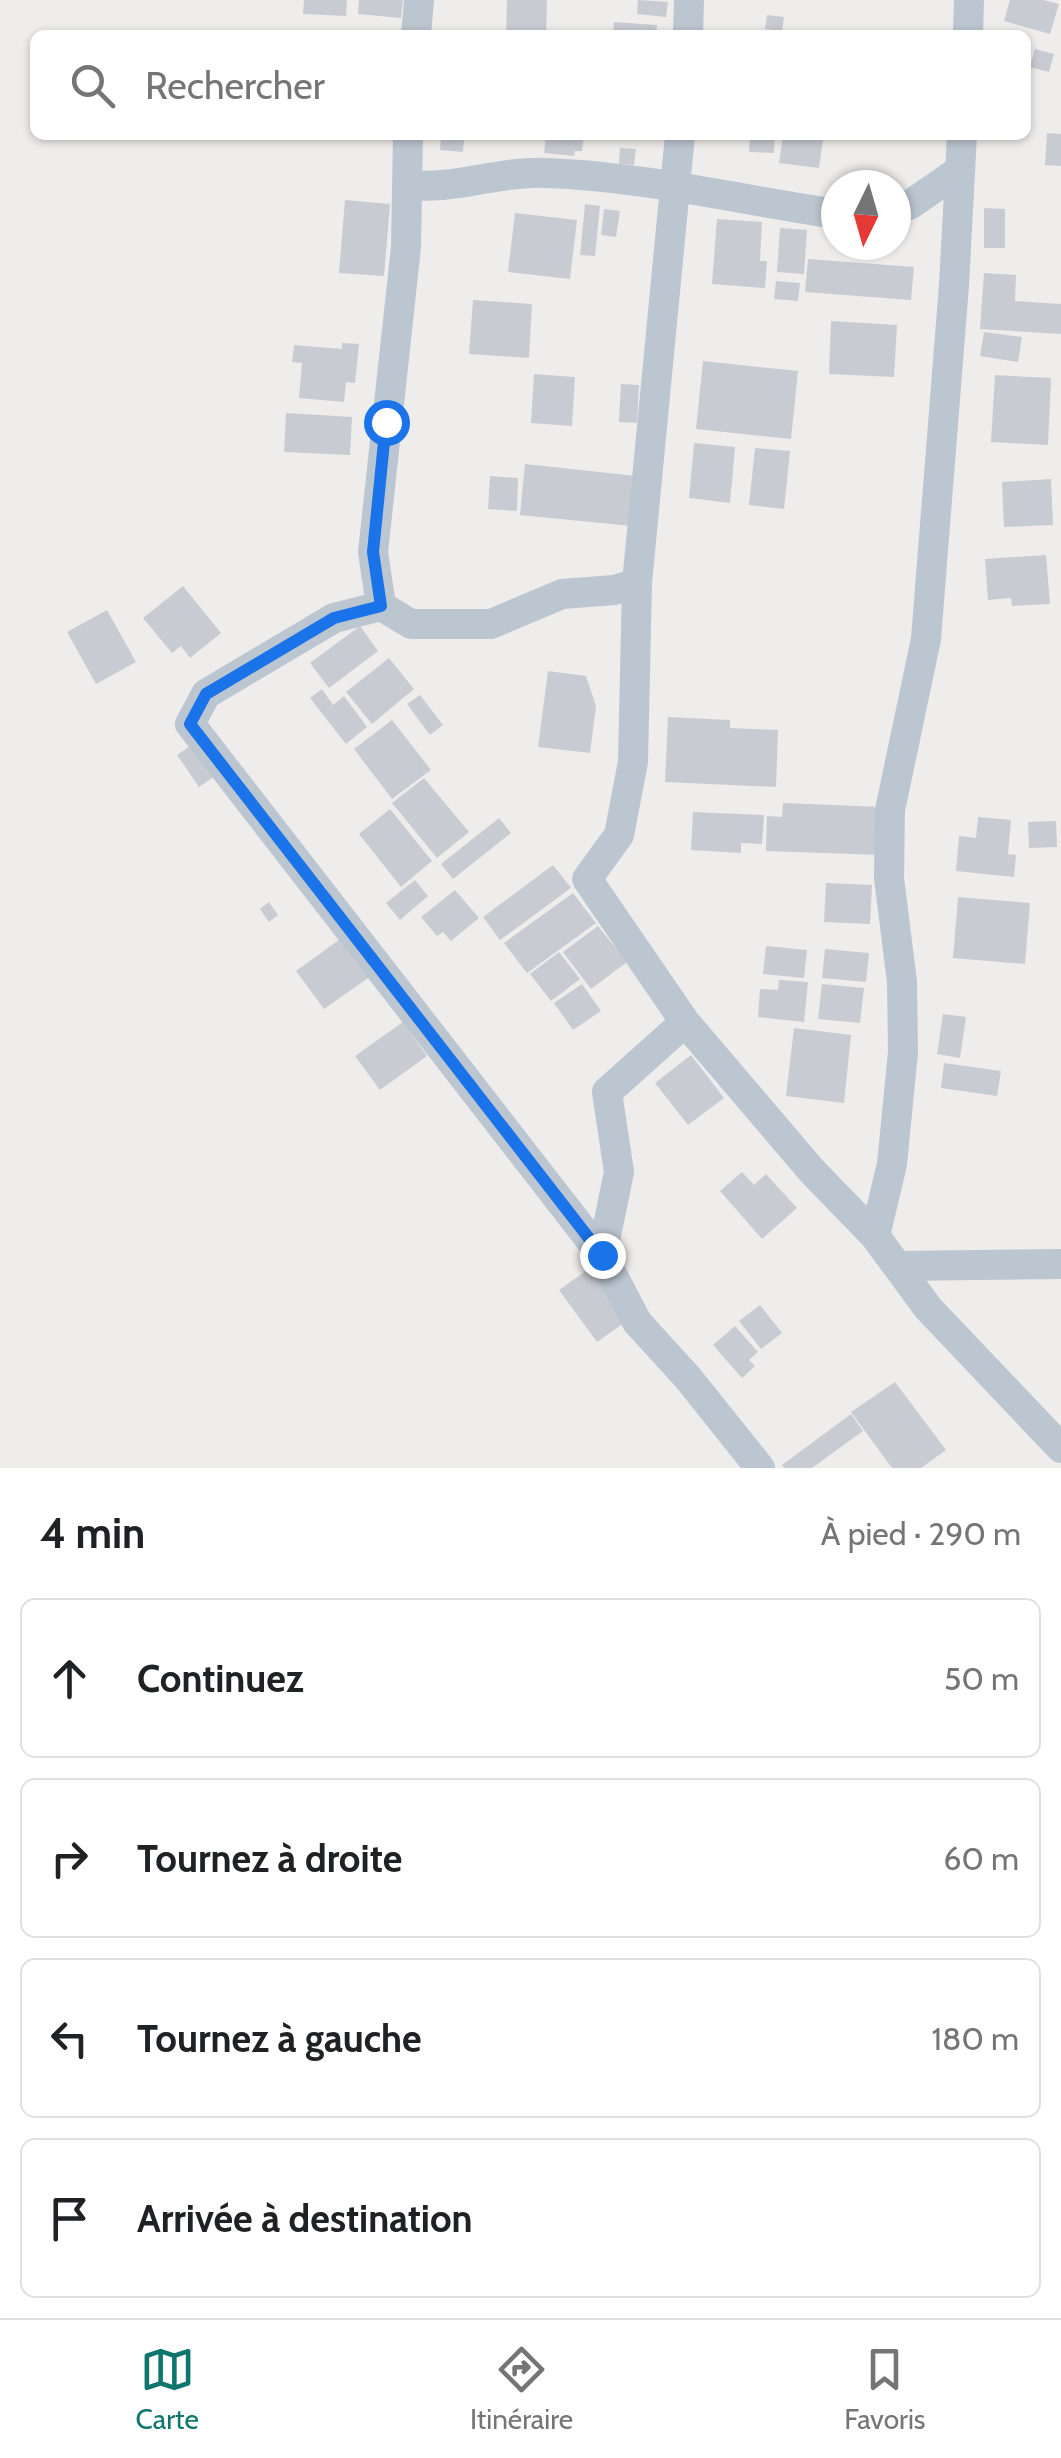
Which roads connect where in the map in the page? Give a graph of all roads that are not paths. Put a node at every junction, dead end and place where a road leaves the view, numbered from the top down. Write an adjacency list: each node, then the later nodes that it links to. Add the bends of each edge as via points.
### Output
1 (419, 0): 4 (street)
2 (689, 0): 5 (street)
3 (970, 0): 6 (street)
4 (416, 30)
5 (688, 30)
6 (968, 30)
7 (408, 140): 11 (street)
8 (679, 140): 12 (street)
9 (962, 140): 10 (street)
10 (960, 170): 13 (street); 18 (street, via 926,639 890,810 903,1052 892,1164)
11 (409, 185): 12 (street, via 442,187 534,172); 16 (street, via 373,552)
12 (673, 189): 14 (street); 15 (street)
13 (911, 204)
14 (821, 212)
15 (637, 583): 16 (street, via 562,594 491,624 411,624); 17 (street, via 626,810 619,835 586,879)
16 (381, 606): 19 (street, via 334,618 206,694 190,724)
17 (685, 1022): 18 (street); 19 (street, via 607,1092 619,1172)
18 (875, 1236): 21 (street)
19 (602, 1255): 23 (street, via 637,1322)
20 (1061, 1264): 21 (street)
21 (897, 1266): 22 (street)
22 (1061, 1448)
23 (760, 1468)

